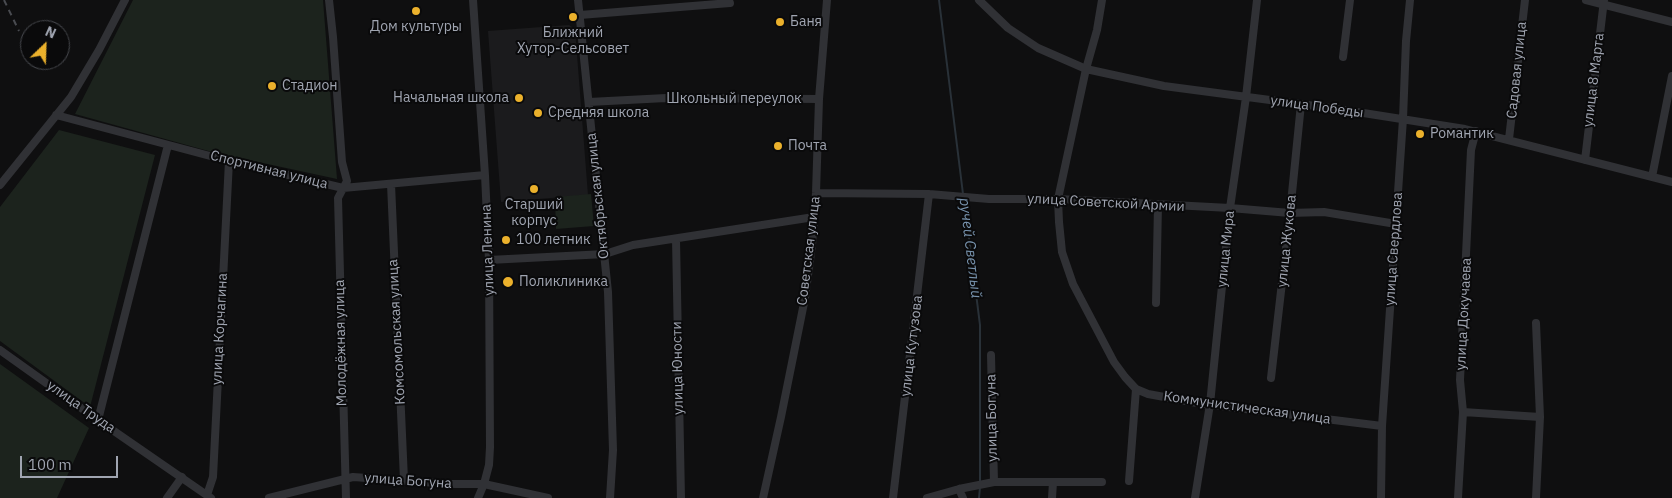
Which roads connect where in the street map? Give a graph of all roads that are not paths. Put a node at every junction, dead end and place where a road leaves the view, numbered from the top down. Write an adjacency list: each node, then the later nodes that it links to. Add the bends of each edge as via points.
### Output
1 (124, 0): 24 (street, via 84,77)
2 (329, 0): 36 (street, Молодёжная улица, via 342,162 347,181)
3 (473, 0): 31 (street, улица Ленина)
4 (578, 0): 15 (street, Октябрьская улица)
5 (827, 0): 21 (street, Советская улица)
6 (980, 0): 18 (street, улица Победы, via 1008,28 1038,48)
7 (1102, 0): 18 (street)
8 (1257, 0): 20 (street, улица Мира)
9 (1350, 0): 17 (street)
10 (1410, 0): 25 (street, улица Свердлова)
11 (1525, 0): 27 (street, Садовая улица)
12 (1586, 0): 13 (street)
13 (1603, 2): 16 (street); 29 (street, улица 8 Марта)
14 (730, 3): 15 (street)
15 (580, 15): 22 (street, Октябрьская улица)
16 (1672, 22)
17 (1343, 57)
18 (1086, 69): 20 (street, улица Победы, via 1164,86); 39 (street)
19 (1672, 76): 32 (street)
20 (1246, 97): 23 (street, улица Победы); 41 (street, улица Мира)
21 (819, 99): 22 (street, Школьный переулок, via 666,98); 37 (street, Советская улица)
22 (589, 102): 46 (street, Октябрьская улица)
23 (1301, 104): 25 (street, улица Победы); 42 (street, улица Жукова)
24 (56, 115): 28 (street, Спортивная улица); 35 (street)
25 (1403, 119): 26 (street, улица Победы); 44 (street, улица Свердлова)
26 (1476, 131): 27 (street, улица Победы); 55 (street, улица Докучаева, via 1471,150 1460,380)
27 (1509, 139): 29 (street, улица Победы)
28 (168, 145): 30 (street, Спортивная улица); 57 (street)
29 (1585, 160): 32 (street, улица Победы)
30 (228, 161): 36 (street, Спортивная улица); 68 (street, улица Корчагина, via 214,468)
31 (485, 175): 34 (street, Спортивная улица); 47 (street, улица Ленина)
32 (1652, 177): 33 (street, улица Победы)
33 (1672, 182)
34 (391, 184): 36 (street, Спортивная улица); 61 (street, Комсомольская улица)
35 (0, 185)
36 (343, 188): 60 (street, Молодёжная улица, via 338,198)
37 (816, 193): 38 (street, улица Советской Армии); 43 (street, Советская улица)
38 (929, 194): 39 (street, улица Советской Армии); 77 (street, улица Кутузова)
39 (1058, 200): 40 (street, улица Советской Армии); 53 (street, via 1062,252 1073,284 1114,362)
40 (1158, 205): 41 (street, улица Советской Армии); 48 (street)
41 (1230, 208): 42 (street, улица Советской Армии); 54 (street, улица Мира)
42 (1290, 213): 44 (street, улица Советской Армии, via 1324,212); 52 (street, улица Жукова)
43 (814, 217): 45 (street); 76 (street, Советская улица, via 805,298)
44 (1396, 224): 58 (street, улица Свердлова)
45 (676, 239): 46 (street, via 633,245); 75 (street, улица Юности)
46 (605, 254): 47 (street); 74 (street, Октябрьская улица, via 613,450)
47 (489, 260): 66 (street, улица Ленина, via 490,448)
48 (1156, 303)
49 (1536, 323): 56 (street)
50 (0, 350): 57 (street, улица Труда)
51 (991, 355): 63 (street, улица Богуна)
52 (1270, 378)
53 (1136, 389): 54 (street, Коммунистическая улица, via 1148,394); 62 (street)
54 (1210, 404): 58 (street, Коммунистическая улица); 81 (street, улица Мира)
55 (1463, 412): 56 (street); 83 (street, улица Докучаева)
56 (1540, 416): 84 (street)
57 (98, 420): 59 (street, улица Труда)
58 (1382, 426): 82 (street, улица Свердлова)
59 (182, 477): 68 (street, улица Труда); 69 (street)
60 (346, 479): 61 (street, улица Богуна); 70 (street, улица Богуна); 71 (street, Молодёжная улица)
61 (404, 480): 66 (street, улица Богуна)
62 (1129, 481)
63 (994, 482): 64 (street, улица Богуна); 67 (street, улица Богуна)
64 (1053, 482): 65 (street, улица Богуна); 80 (street)
65 (1102, 482)
66 (484, 484): 72 (street, улица Ленина); 73 (street, улица Богуна)
67 (959, 489): 78 (street, улица Богуна); 79 (street)
68 (209, 497)
69 (167, 498)
70 (269, 498)
71 (346, 498)
72 (478, 498)
73 (548, 498)
74 (610, 498)
75 (682, 498)
76 (762, 498)
77 (893, 498)
78 (927, 498)
79 (963, 498)
80 (1052, 498)
81 (1195, 498)
82 (1381, 498)
83 (1458, 498)
84 (1536, 498)

